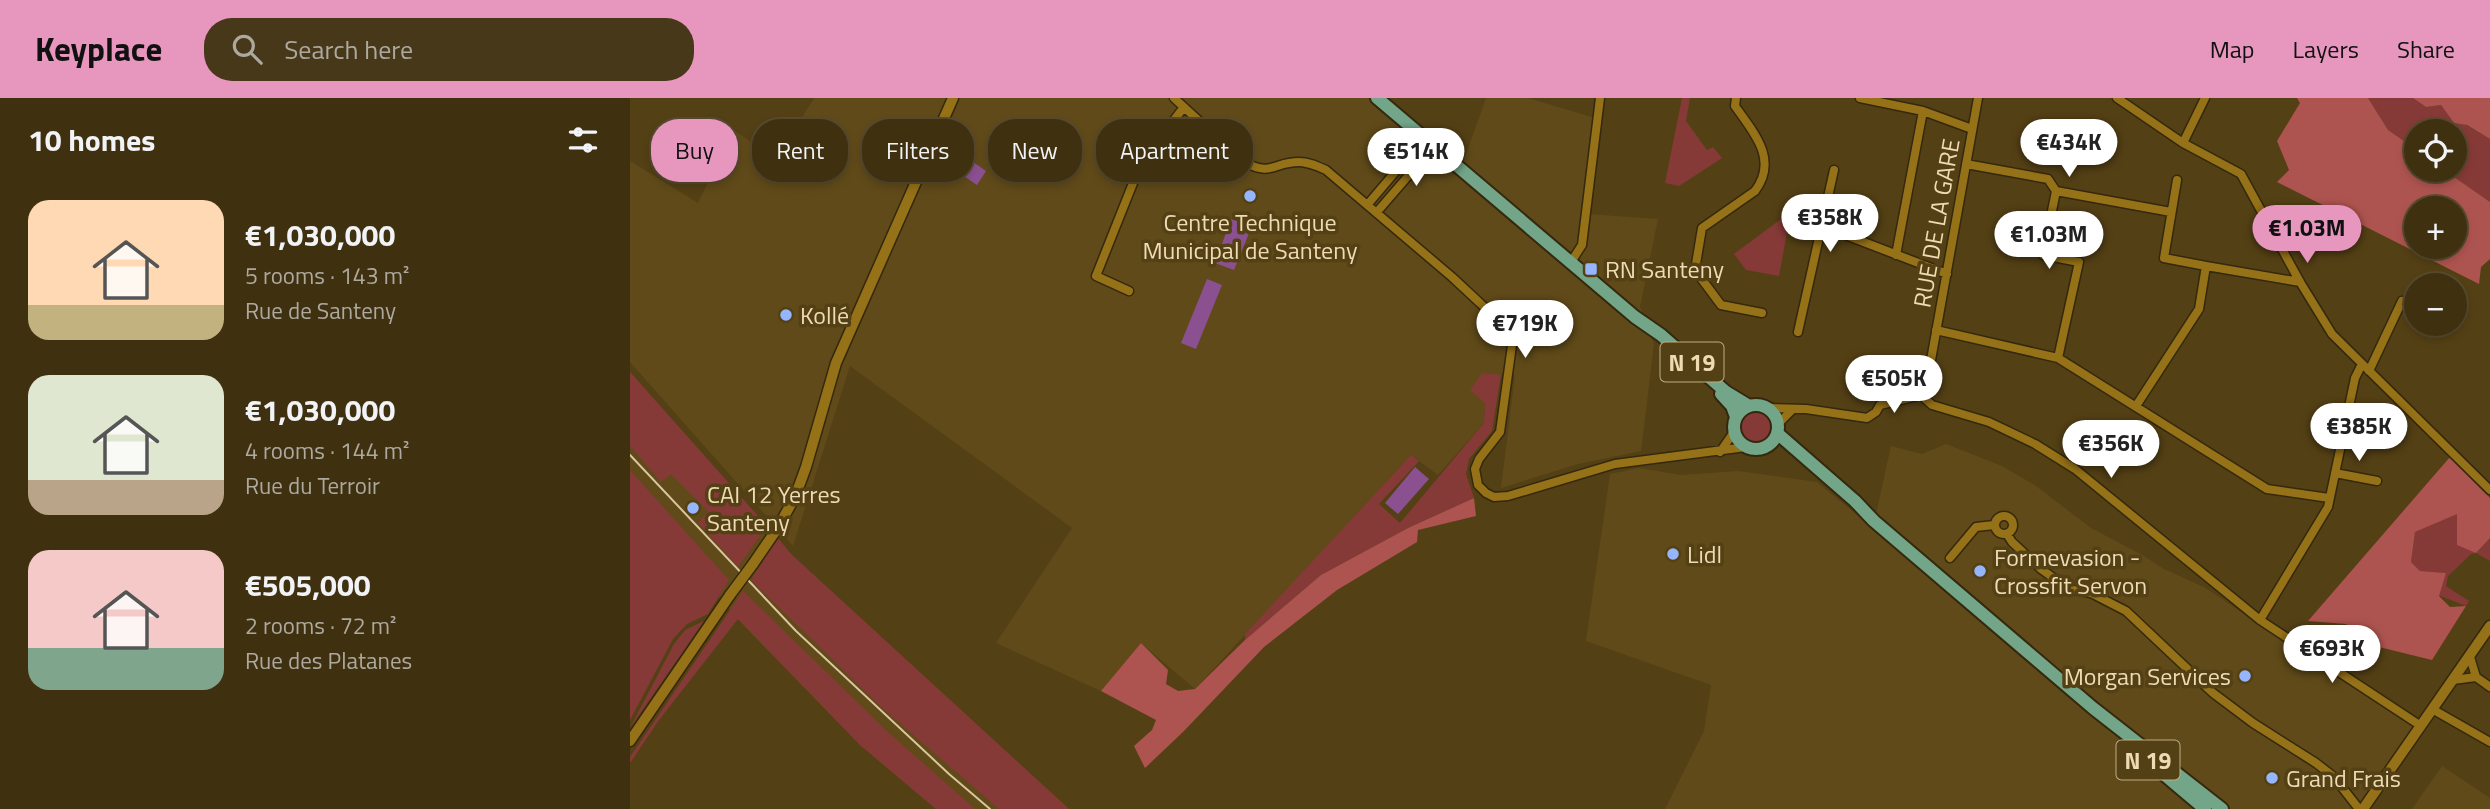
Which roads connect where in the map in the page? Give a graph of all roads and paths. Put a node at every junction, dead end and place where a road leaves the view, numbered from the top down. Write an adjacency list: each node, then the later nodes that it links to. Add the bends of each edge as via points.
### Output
1 (953, 98): 65 (street, bridge, via 836,363 795,497)
2 (1174, 98): 10 (street)
3 (1377, 98): 13 (main road, N 19)
4 (1600, 98): 24 (street, via 1583,245)
5 (1736, 98): 30 (street, via 1735,106 1764,150 1761,183 1702,228 1695,270 1721,305)
6 (1860, 98): 11 (street)
7 (1978, 98): 12 (street, RUE DE LA GARE)
8 (2117, 98): 14 (street)
9 (2205, 98): 14 (street)
10 (1184, 107): 19 (street, via 1257,169 1311,163); 28 (street, via 1141,163 1096,276)
11 (1923, 111): 12 (street); 23 (street)
12 (1972, 129): 15 (street, RUE DE LA GARE)
13 (1429, 142): 19 (street); 20 (street); 24 (main road, N 19)
14 (2183, 143): 27 (street, via 2241,174)
15 (1966, 164): 18 (street, via 2048,179); 26 (street, RUE DE LA GARE)
16 (1834, 170): 22 (street)
17 (2177, 180): 21 (street)
18 (2056, 191): 21 (street); 34 (street, via 2043,255 2079,262)
19 (1368, 204): 20 (street)
20 (1377, 212): 47 (street, via 1513,338 1500,432 1475,469 1478,485 1486,493 1508,496 1615,464)
21 (2171, 212): 25 (street, via 2164,258)
22 (1822, 226): 23 (street); 33 (street)
23 (1896, 255): 26 (street)
24 (1571, 262): 31 (main road, N 19)
25 (2206, 266): 27 (street); 39 (street, via 2199,309)
26 (1947, 274): 32 (street, RUE DE LA GARE)
27 (2300, 282): 35 (street, via 2332,334)
28 (1129, 290)
29 (2404, 302): 36 (street)
30 (1762, 313)
31 (1635, 317): 38 (main road, N 19); 42 (main road, N 19, via 1723,396)
32 (1936, 330): 34 (street); 37 (street, RUE DE LA GARE)
33 (1798, 332)
34 (2058, 358): 39 (street)
35 (2362, 364): 36 (street); 48 (street, via 2354,378)
36 (2369, 371): 50 (street)
37 (1921, 395): 41 (street, via 1880,405 1867,418); 56 (street, via 1932,405 1989,422 2035,444 2075,469)
38 (1749, 406): 40 (main road); 42 (main road)
39 (2136, 406): 51 (street, via 2267,489)
40 (1768, 408): 41 (street); 43 (main road)
41 (1793, 409): 43 (street)
42 (1736, 417): 44 (main road)
43 (1778, 428): 45 (main road); 52 (main road, N 19)
44 (1734, 432): 46 (main road); 47 (street)
45 (1769, 445): 46 (main road, via 1755,450); 52 (main road, N 19, via 1792,454)
46 (1746, 447): 47 (street)
47 (1720, 452)
48 (2335, 473): 49 (street); 51 (street)
49 (2377, 481)
50 (2490, 491)
51 (2329, 498): 56 (street, via 2323,516)
52 (1874, 521): 62 (main road, N 19)
53 (1994, 525): 54 (street, via 1998,533); 54 (street, via 1999,517 2008,517 2013,524); 55 (street, via 1976,527)
54 (2007, 534): 69 (street, via 2041,569 2069,589 2091,593 2126,611 2213,693 2334,777)
55 (1950, 558)
56 (2260, 620): 64 (street)
57 (2490, 626): 58 (street)
58 (2470, 657): 59 (street); 60 (street)
59 (2476, 677): 60 (street); 61 (street)
60 (2454, 680): 63 (street)
61 (2490, 687)
62 (2093, 708): 67 (main road, N 19); 68 (main road, N 19)
63 (2432, 709): 64 (street); 66 (street)
64 (2421, 726): 69 (street)
65 (630, 741)
66 (2490, 743)
67 (2205, 809)
68 (2222, 809)
69 (2361, 809)

